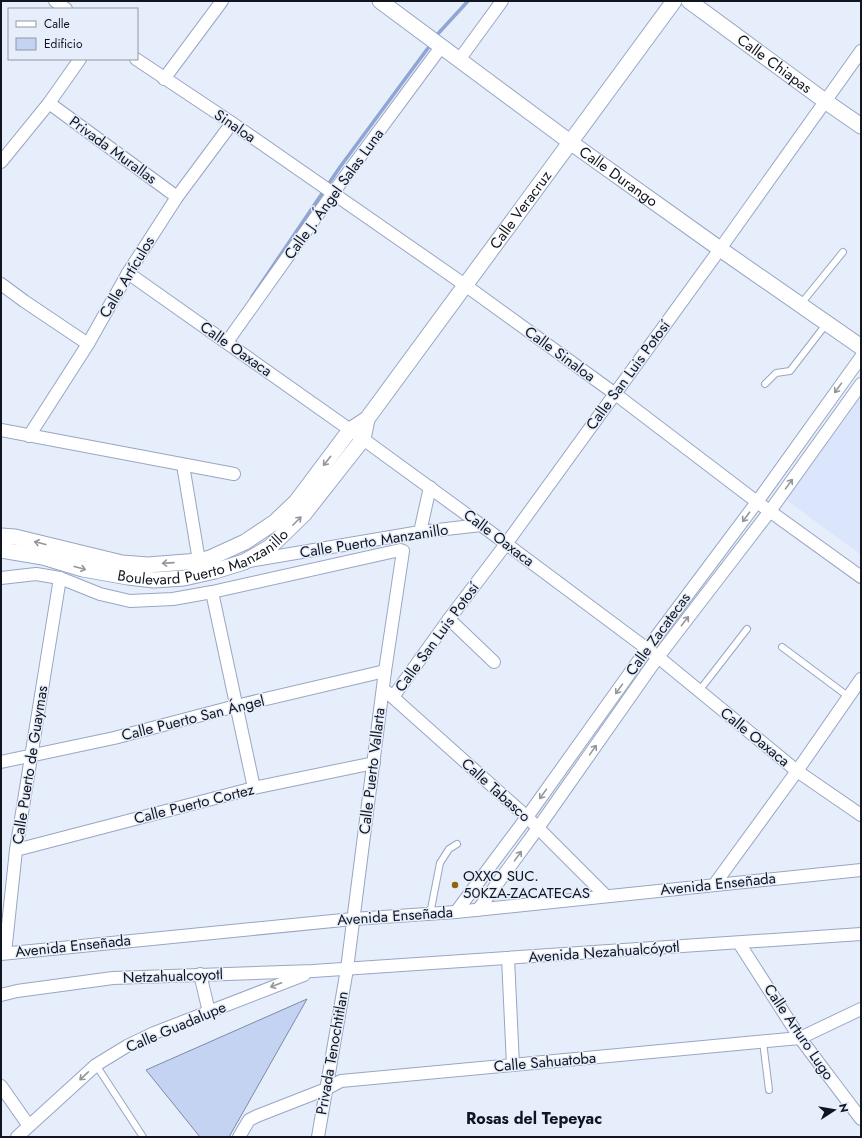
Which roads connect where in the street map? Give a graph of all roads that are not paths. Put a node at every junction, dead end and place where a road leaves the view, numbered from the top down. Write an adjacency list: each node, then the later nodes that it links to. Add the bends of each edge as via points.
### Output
1 (55, 1): 7 (street)
2 (222, 1): 13 (street)
3 (380, 1): 8 (street, Calle Durango)
4 (502, 1): 12 (street)
5 (674, 1): 18 (street, Calle Veracruz)
6 (689, 1): 14 (street, Calle Chiapas)
7 (65, 8)
8 (441, 47): 12 (street, Calle Durango); 20 (street, Calle J. Ángel Salas Luna)
9 (861, 51): 14 (street, Calle San Luis Potosí)
10 (79, 60): 15 (street)
11 (137, 60): 13 (street, Sinaloa)
12 (459, 60): 18 (street, Calle Durango)
13 (164, 79): 16 (street, Sinaloa)
14 (825, 101): 17 (street, Calle Chiapas); 22 (street, Calle San Luis Potosí)
15 (49, 103): 19 (street); 21 (street, Privada Murallas)
16 (232, 123): 20 (street, Sinaloa); 21 (street, Calle Artículos)
17 (861, 126)
18 (570, 142): 22 (street, Calle Durango); 26 (street, Calle Veracruz)
19 (1, 162)
20 (333, 194): 26 (street, Calle Sinaloa); 29 (street, Calle J. Ángel Salas Luna)
21 (177, 197): 24 (street, Calle Artículos)
22 (720, 249): 27 (street, Calle Durango); 35 (street, Calle San Luis Potosí)
23 (843, 252): 27 (lane)
24 (128, 273): 29 (street, Calle Oaxaca); 30 (street, Calle Artículos)
25 (1, 284): 30 (street)
26 (465, 285): 35 (street, Calle Sinaloa); 36 (street, Calle Veracruz)
27 (800, 305): 28 (street, Calle Durango)
28 (827, 323): 31 (street, Calle Durango); 33 (lane, via 790,370 776,373)
29 (227, 342): 38 (street, Calle Oaxaca)
30 (88, 344): 39 (street, Calle Artículos)
31 (861, 347)
32 (861, 357): 44 (street, Calle Zacatecas, one-way to 44)
33 (765, 384)
34 (861, 384): 45 (street, Calle Zacatecas, one-way to 34)
35 (614, 394): 44 (street, Calle Sinaloa); 51 (street, Calle San Luis Potosí)
36 (367, 420): 38 (street, Calle Veracruz); 40 (street, Calle Veracruz)
37 (1, 430): 39 (street)
38 (350, 430): 40 (street, Calle Oaxaca); 47 (street, Boulevard Puerto Manzanillo, one-way to 47, via 296,502)
39 (30, 436): 41 (street)
40 (363, 439): 43 (street, Calle Oaxaca); 50 (street, Boulevard Puerto Manzanillo, one-way to 40, via 304,514)
41 (183, 465): 42 (street); 53 (street)
42 (234, 474)
43 (430, 487): 46 (street, Calle Oaxaca); 48 (street)
44 (757, 502): 45 (street, Calle Sinaloa); 62 (street, Calle Zacatecas, one-way to 62)
45 (770, 511): 55 (street, Calle Sinaloa); 63 (street, Calle Zacatecas, one-way to 45)
46 (481, 525): 48 (street, Calle Puerto Manzanillo); 51 (street, Calle Oaxaca)
47 (268, 527): 50 (street); 53 (street, Boulevard Puerto Manzanillo, via 229,550)
48 (420, 532): 54 (street, Calle Puerto Manzanillo)
49 (1, 536): 53 (street, Boulevard Puerto Manzanillo, one-way to 49, via 122,563 15,537)
50 (277, 539): 54 (street, Boulevard Puerto Manzanillo, via 270,547)
51 (506, 544): 59 (street, Calle San Luis Potosí); 62 (street, Calle Oaxaca)
52 (1, 550): 54 (street, Boulevard Puerto Manzanillo, one-way to 54, via 43,557 83,569 154,580 184,578)
53 (199, 561)
54 (244, 562)
55 (861, 577)
56 (1, 578): 57 (street, via 36,574)
57 (60, 578): 58 (street, via 100,594 130,601 172,599); 72 (street, Calle Puerto de Guaymas)
58 (212, 592): 65 (street, Calle Puerto Vallarta, via 402,550); 71 (street)
59 (449, 619): 64 (street); 69 (street, Calle San Luis Potosí)
60 (747, 629): 68 (lane)
61 (782, 647): 70 (lane)
62 (647, 649): 63 (street, Calle Oaxaca); 78 (street, Calle Zacatecas, one-way to 78)
63 (658, 657): 68 (street, Calle Oaxaca); 79 (street, Calle Zacatecas, one-way to 63)
64 (494, 662)
65 (385, 671): 67 (street, Calle Puerto Vallarta); 71 (street, Calle Puerto San Ángel)
66 (861, 679): 70 (street)
67 (383, 689): 69 (street, Calle Tabasco); 74 (street, Calle Puerto Vallarta)
68 (699, 690): 75 (street, Calle Oaxaca)
69 (393, 697): 78 (street, Calle Tabasco)
70 (848, 697): 75 (street)
71 (236, 706): 72 (street, Calle Puerto San Ángel, via 114,738); 76 (street)
72 (32, 755): 73 (street, Calle Puerto San Ángel); 81 (street, Calle Puerto de Guaymas)
73 (1, 762)
74 (374, 763): 76 (street, Calle Puerto Cortez); 88 (street, Calle Puerto Vallarta)
75 (797, 771): 77 (street, Calle Oaxaca); 83 (street)
76 (254, 788): 81 (street, Calle Puerto Cortez)
77 (861, 815)
78 (526, 818): 79 (street, Calle Tabasco); 86 (street, Calle Zacatecas)
79 (538, 828): 84 (street, Calle Tabasco); 85 (street, Calle Zacatecas, one-way to 79)
80 (457, 844): 87 (lane, via 449,849 440,863)
81 (16, 850): 91 (street, Calle Puerto de Guaymas)
82 (861, 870): 83 (street, Avenida Enseñada)
83 (714, 884): 84 (street, Avenida Enseñada)
84 (606, 896): 85 (street, Avenida Enseñada)
85 (478, 910): 86 (street, Avenida Enseñada)
86 (456, 912): 87 (street, Avenida Enseñada)
87 (430, 914): 88 (street, Avenida Enseñada)
88 (353, 918): 91 (street, Avenida Enseñada); 93 (street, Calle Puerto Vallarta)
89 (861, 934): 90 (street, Avenida Nezahualcóyotl)
90 (739, 943): 92 (street, Avenida Nezahualcóyotl); 99 (street, Calle Arturo Lugo)
91 (3, 953)
92 (508, 958): 93 (street, Avenida Nezahualcóyotl); 102 (street)
93 (347, 969): 94 (street, Netzahualcoyotl); 104 (street, Privada Tenochtitlan)
94 (312, 971): 95 (street, Netzahualcoyotl); 98 (street, Calle Guadalupe, one-way to 98)
95 (200, 974): 96 (street, Netzahualcoyotl, via 113,978); 98 (street)
96 (1, 995)
97 (861, 1009): 99 (street, Calle Sahuatoba)
98 (209, 1012): 101 (street, Calle Guadalupe, via 154,1033)
99 (800, 1038): 100 (street, Calle Sahuatoba); 106 (street, Calle Arturo Lugo)
100 (763, 1042): 102 (street, Calle Sahuatoba); 105 (lane)
101 (96, 1065): 107 (street, Calle Guadalupe, one-way to 107); 109 (lane)
102 (513, 1065): 104 (street, Calle Sahuatoba, via 341,1081)
103 (1, 1086): 107 (street)
104 (326, 1089): 110 (street, Calle Sahuatoba, via 249,1120); 111 (street, Privada Tenochtitlan)
105 (769, 1090)
106 (861, 1119)
107 (29, 1126): 108 (street, Calle Guadalupe)
108 (17, 1137)
109 (143, 1137)
110 (239, 1137)
111 (318, 1137)

